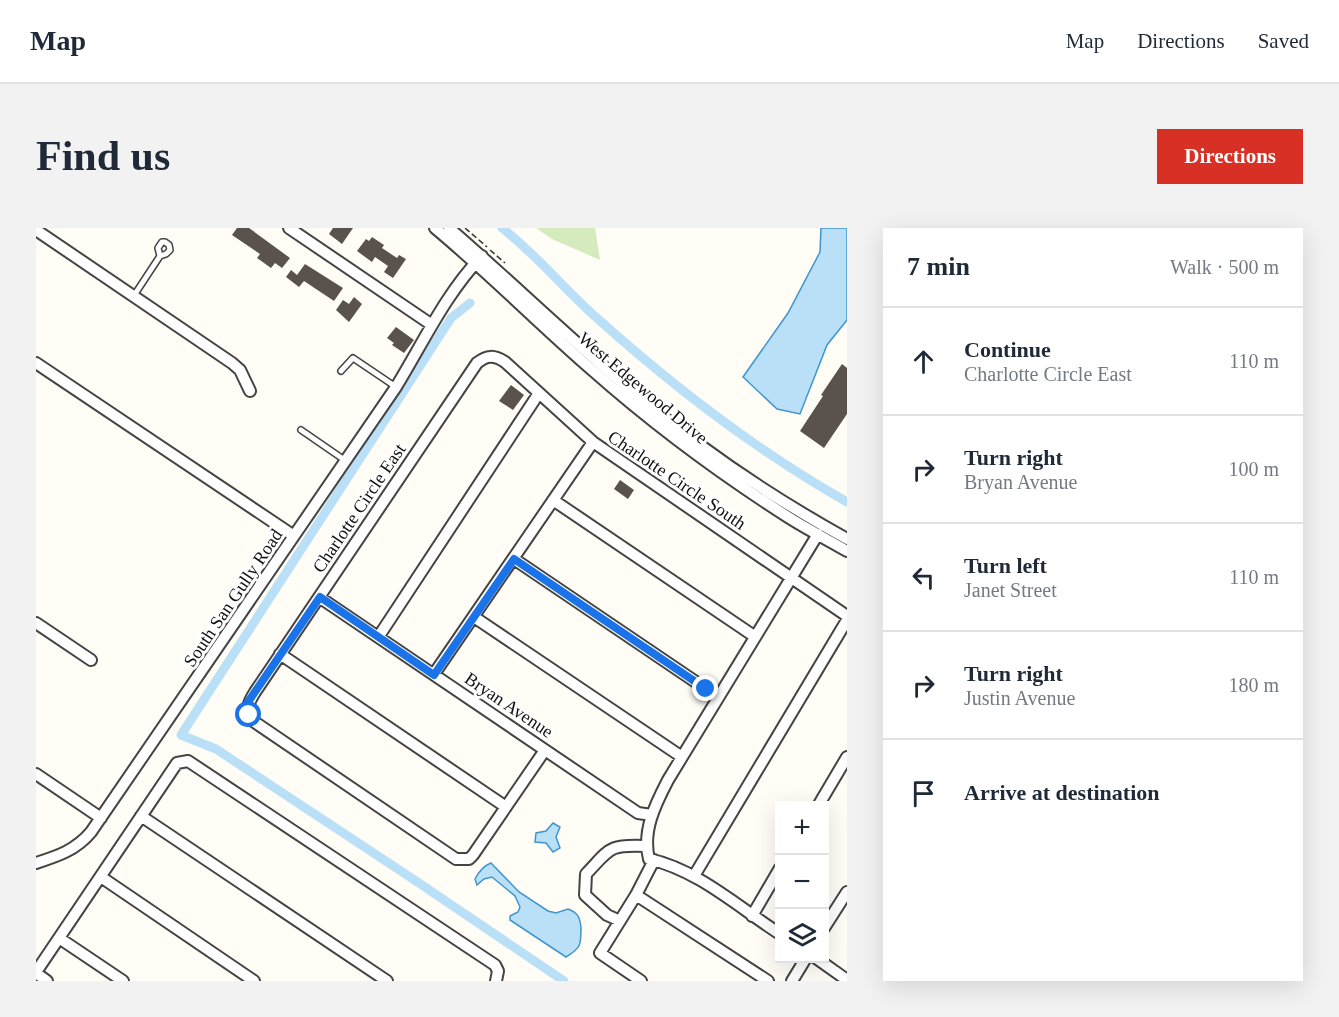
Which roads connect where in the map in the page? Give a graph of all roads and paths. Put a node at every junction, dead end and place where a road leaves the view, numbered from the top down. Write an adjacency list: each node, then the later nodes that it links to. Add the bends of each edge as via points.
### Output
1 (289, 228): 10 (street)
2 (435, 228): 7 (street, West Edgewood Drive)
3 (449, 228): 7 (street, West Edgewood Drive)
4 (465, 228): 8 (path)
5 (36, 230): 9 (street)
6 (160, 256): 9 (lane)
7 (479, 259): 10 (street, South San Gully Road); 21 (street, West Edgewood Drive, via 591,370 646,415 753,495); 23 (street, West Edgewood Drive, via 696,442 776,498)
8 (509, 267)
9 (134, 297): 15 (street, via 240,370)
10 (432, 325): 14 (street, South San Gully Road)
11 (499, 358): 16 (street, Charlotte Circle South); 27 (street, Charlotte Circle East, via 489,356 477,363)
12 (36, 363): 22 (street)
13 (341, 372): 14 (lane, via 353,358)
14 (396, 387): 19 (street, South San Gully Road)
15 (250, 391)
16 (539, 393): 18 (street, Charlotte Circle South); 31 (street)
17 (301, 430): 19 (lane)
18 (593, 442): 20 (street); 26 (street, Charlotte Circle South)
19 (346, 461): 22 (street, South San Gully Road)
20 (553, 500): 25 (street); 32 (street)
21 (818, 534): 24 (street, West Edgewood Drive); 26 (street)
22 (294, 536): 45 (street, South San Gully Road)
23 (847, 539)
24 (847, 551)
25 (514, 559): 28 (street); 36 (street)
26 (791, 578): 29 (street, Charlotte Circle South); 32 (street)
27 (320, 597): 31 (street, Bryan Avenue); 33 (street, Charlotte Circle East)
28 (474, 617): 35 (street); 38 (street)
29 (847, 618): 49 (street)
30 (36, 623): 34 (street)
31 (379, 636): 35 (street, Bryan Avenue)
32 (754, 636): 36 (street)
33 (280, 654): 42 (street); 42 (street, Charlotte Circle East, via 247,708 253,721 419,834 456,859 469,859)
34 (91, 660)
35 (434, 675): 37 (street, Bryan Avenue)
36 (718, 697): 38 (street)
37 (545, 750): 42 (street); 43 (street, Bryan Avenue, via 638,813)
38 (682, 757): 43 (street)
39 (847, 757): 41 (street)
40 (36, 774): 45 (street)
41 (821, 801)
42 (506, 807)
43 (652, 815): 46 (street)
44 (141, 816): 50 (street); 62 (street, via 177,763 194,764 485,958 495,965); 67 (street)
45 (101, 818): 48 (street, South San Gully Road, via 77,846)
46 (645, 846): 47 (street, via 649,859); 55 (street, via 625,844 611,848 586,874 585,895)
47 (654, 860): 49 (street); 53 (street)
48 (36, 862)
49 (694, 876): 54 (street)
50 (101, 877): 58 (street); 66 (street)
51 (775, 877): 54 (street)
52 (847, 892): 56 (street)
53 (636, 895): 55 (street); 69 (street)
54 (752, 916): 57 (street)
55 (620, 921): 68 (street, via 600,953)
56 (829, 921)
57 (775, 931)
58 (59, 939): 61 (street); 65 (street)
59 (803, 963): 70 (street)
60 (823, 963): 63 (street)
61 (36, 973): 64 (street)
62 (497, 976)
63 (847, 980)
64 (47, 981)
65 (123, 981)
66 (254, 981)
67 (387, 981)
68 (641, 981)
69 (768, 981)
70 (792, 981)

